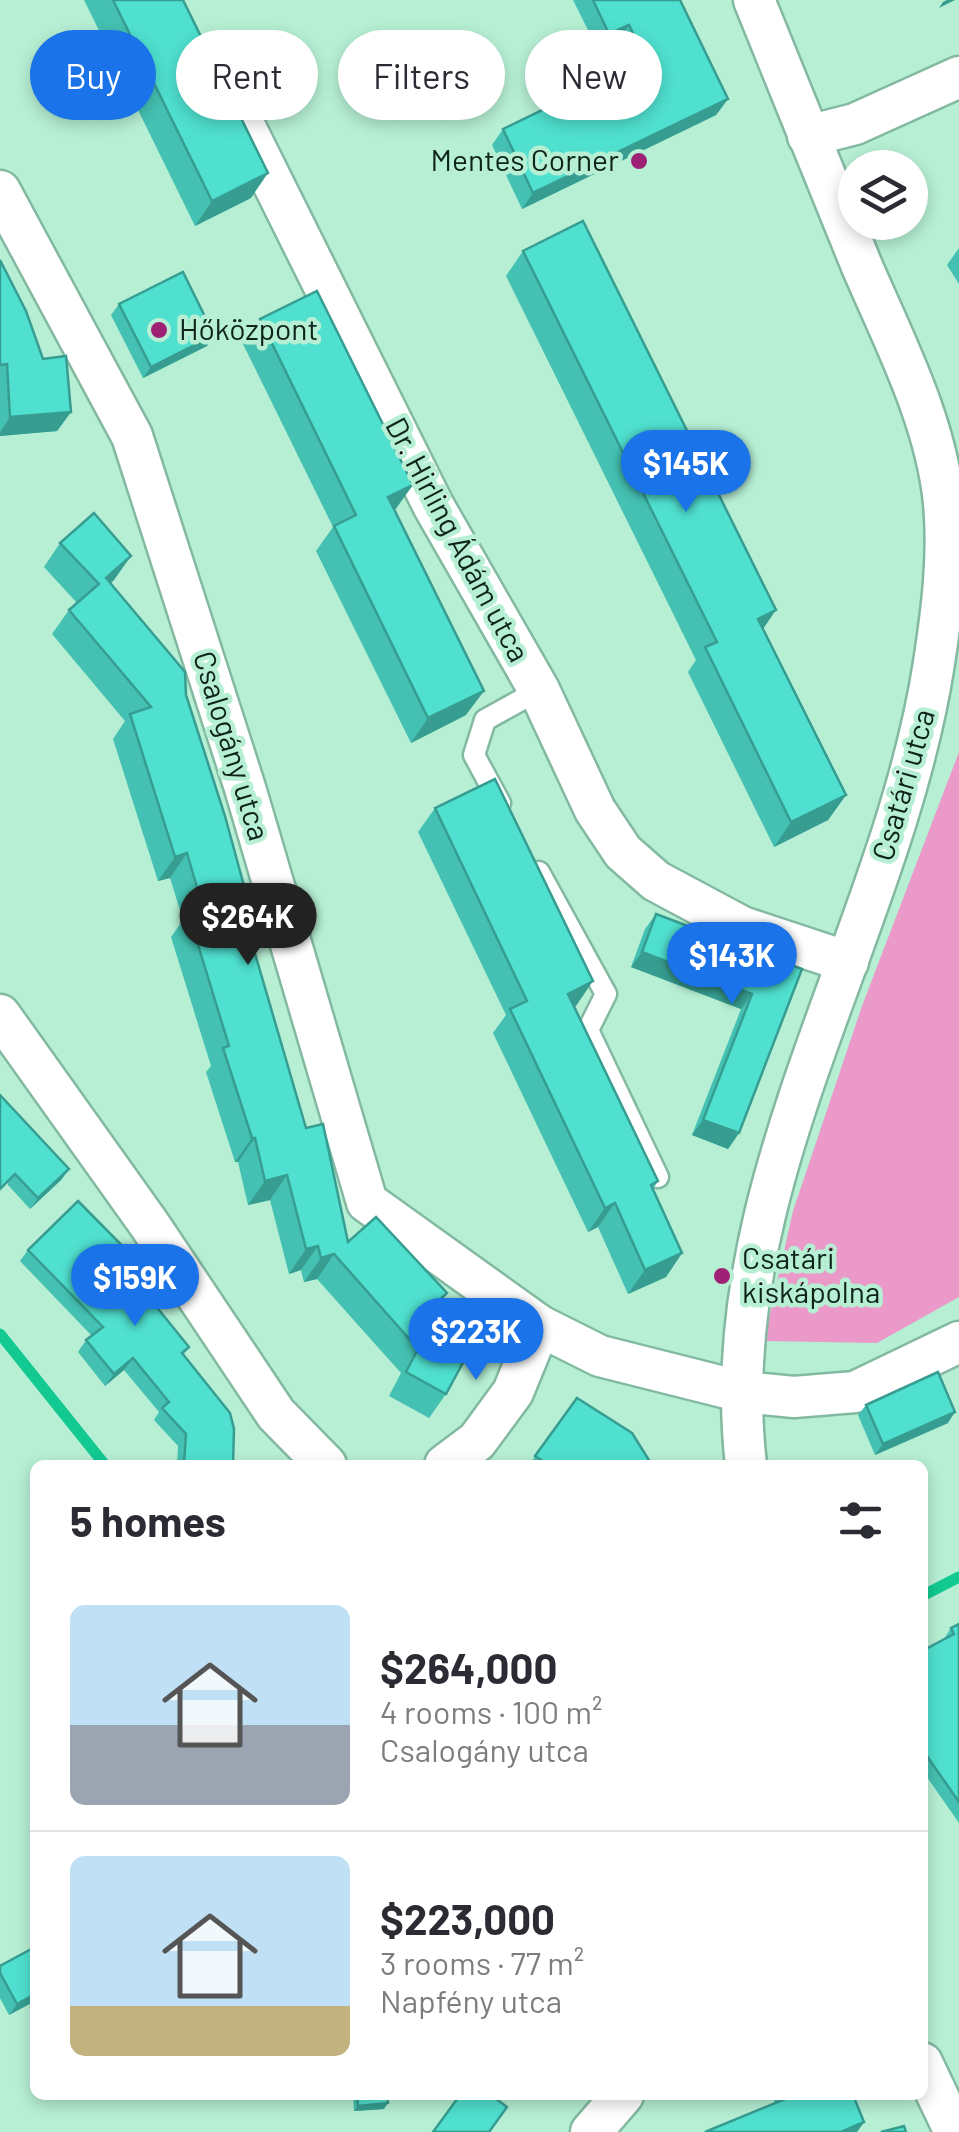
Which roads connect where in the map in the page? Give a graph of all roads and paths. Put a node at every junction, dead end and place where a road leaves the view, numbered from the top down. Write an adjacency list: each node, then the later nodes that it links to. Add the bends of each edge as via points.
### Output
1 (754, 0): 4 (street, Csatári utca)
2 (959, 78): 4 (street, via 855,124)
3 (241, 120): 7 (street, Dr. Hirling Ádám utca, via 433,505)
4 (808, 136): 6 (street, Csatári utca, via 912,384)
5 (0, 191): 13 (street, Csalogány utca, via 132,436 246,788 367,1202)
6 (951, 497): 10 (street, Csatári utca, via 924,724)
7 (539, 690): 8 (lane, via 485,720 474,755); 10 (street, Dr. Hirling Ádám utca, via 595,810 623,852 656,881 742,927)
8 (512, 823)
9 (530, 857): 12 (lane, via 606,994 588,1030)
10 (848, 962): 15 (street, Csatári utca, via 771,1181 748,1292)
11 (0, 1014): 16 (street, via 276,1414)
12 (658, 1177)
13 (540, 1326): 15 (street, Csalogány utca, via 600,1356); 17 (street, via 513,1392 478,1441)
14 (959, 1342): 15 (street, Csalogány utca, via 855,1392)
15 (742, 1392): 18 (street, Csatári utca)
16 (321, 1460)
17 (451, 1460)
18 (746, 1460)
19 (928, 2076): 22 (street)
20 (618, 2100): 21 (street)
21 (591, 2132)
22 (955, 2132)

